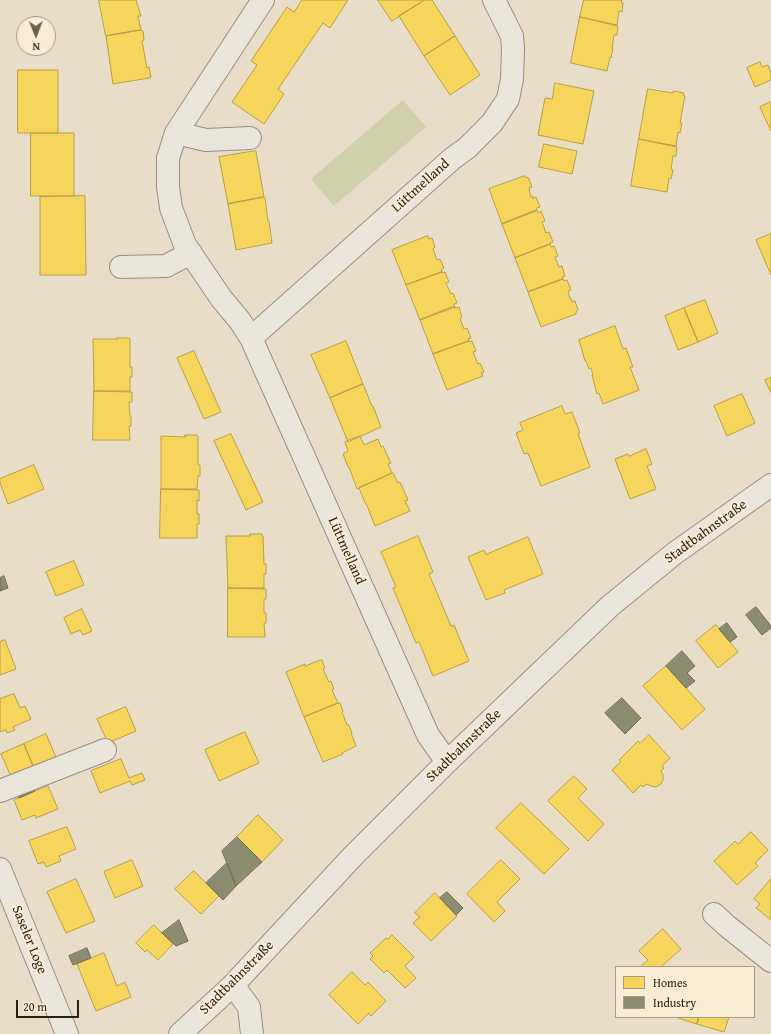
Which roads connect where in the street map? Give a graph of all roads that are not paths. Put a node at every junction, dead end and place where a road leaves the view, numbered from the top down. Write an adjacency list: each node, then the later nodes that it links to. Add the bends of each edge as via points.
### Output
1 (263, 0): 3 (street, Lüttmelland)
2 (494, 0): 7 (street, Lüttmelland, via 512,36 513,49 508,99 492,123 468,148 453,158)
3 (176, 133): 4 (street, via 206,140); 5 (street, Lüttmelland, via 168,158 168,187 171,208 185,245)
4 (250, 138)
5 (191, 253): 6 (street, via 166,266); 7 (street, Lüttmelland)
6 (121, 267)
7 (250, 338): 10 (street, Lüttmelland, via 428,735)
8 (771, 485): 10 (street, Stadtbahnstraße, via 674,553 610,606)
9 (105, 750): 11 (street)
10 (447, 762): 15 (street, Stadtbahnstraße, via 353,856)
11 (0, 792)
12 (0, 869): 16 (street, Saseler Loge)
13 (714, 914): 14 (street)
14 (771, 961)
15 (233, 985): 17 (street, Stadtbahnstraße); 18 (street, via 249,1007)
16 (67, 1034)
17 (180, 1034)
18 (252, 1034)

